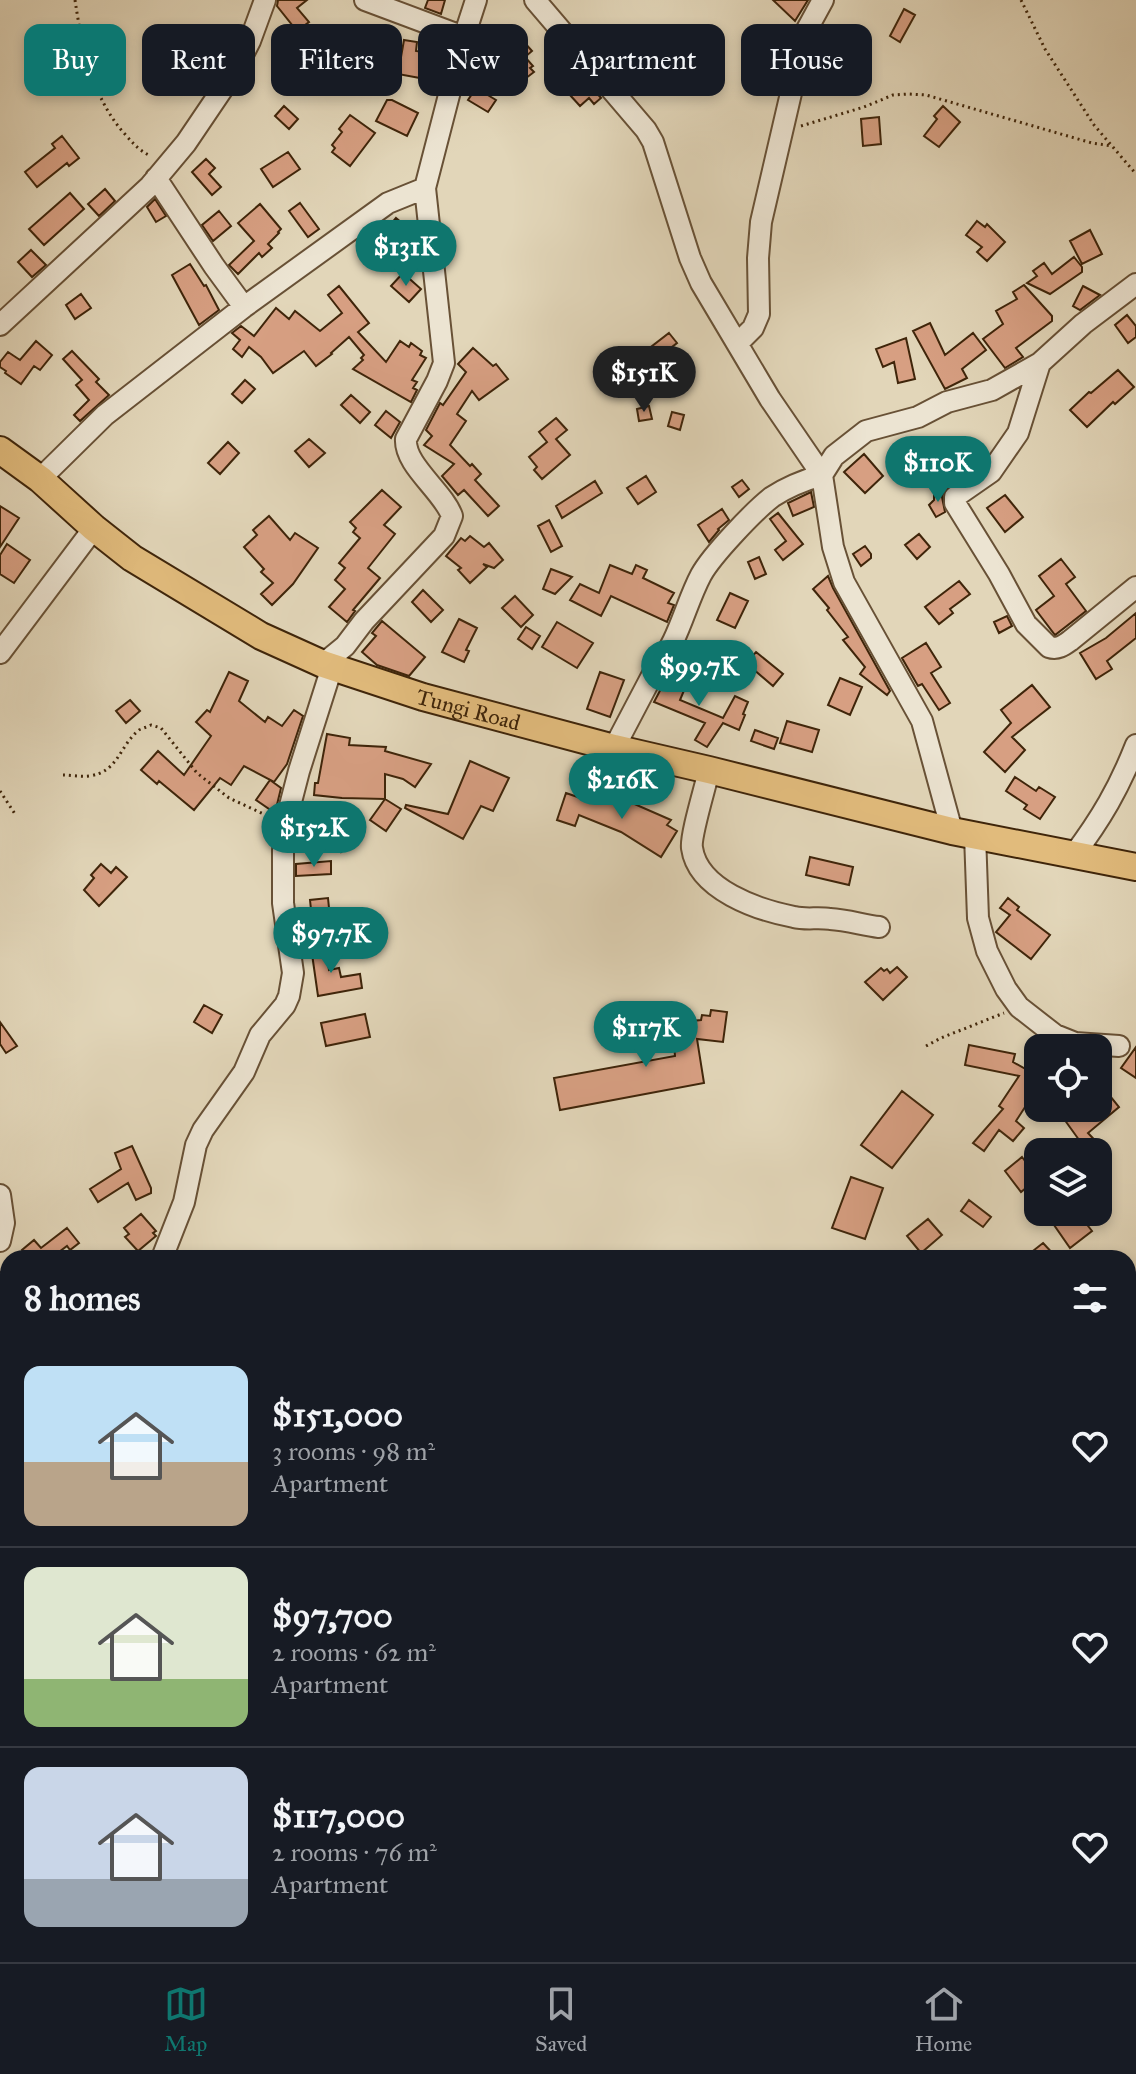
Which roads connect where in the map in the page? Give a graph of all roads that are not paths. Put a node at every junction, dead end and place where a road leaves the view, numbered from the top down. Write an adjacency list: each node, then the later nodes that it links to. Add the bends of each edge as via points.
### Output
1 (265, 0): 9 (street, via 234,72)
2 (365, 0): 6 (street)
3 (476, 0): 7 (street)
4 (535, 0): 14 (street, via 646,130 690,258)
5 (823, 0): 14 (street, via 805,33 761,222 759,314)
6 (432, 24)
7 (468, 24)
8 (449, 96): 10 (street)
9 (156, 178): 12 (street); 13 (street)
10 (425, 188): 12 (street, via 388,203); 22 (street, via 444,363 405,448 452,516 444,536)
11 (1136, 284): 15 (street)
12 (244, 307): 18 (street, via 105,415)
13 (0, 325)
14 (738, 343): 17 (street)
15 (1040, 363): 17 (street, via 992,390 866,431 834,456); 20 (street, via 1018,433 991,472 955,497 955,503 1026,624 1049,647 1061,647)
16 (0, 450): 18 (main road, Tungi Road)
17 (822, 475): 24 (street, via 772,497 702,573 675,638); 26 (street, via 844,582 922,721)
18 (40, 479): 19 (main road, Tungi Road)
19 (94, 528): 21 (street); 22 (main road, Tungi Road, via 132,558 261,636)
20 (1136, 587)
21 (0, 653)
22 (328, 666): 24 (main road, Tungi Road); 33 (street, via 285,825 283,903 293,973 289,996 203,1130)
23 (1136, 745): 27 (street, via 1120,785)
24 (614, 748): 25 (main road, Tungi Road)
25 (709, 770): 26 (main road, Tungi Road); 29 (street, via 691,846 697,865 715,884 733,898 795,918)
26 (964, 833): 27 (main road, Tungi Road); 30 (street, via 987,951 1019,1007 1064,1039)
27 (1073, 856): 28 (main road, Tungi Road)
28 (1136, 867)
29 (879, 927)
30 (1119, 1046)
31 (0, 1195): 32 (street)
32 (0, 1241)
33 (165, 1250)

